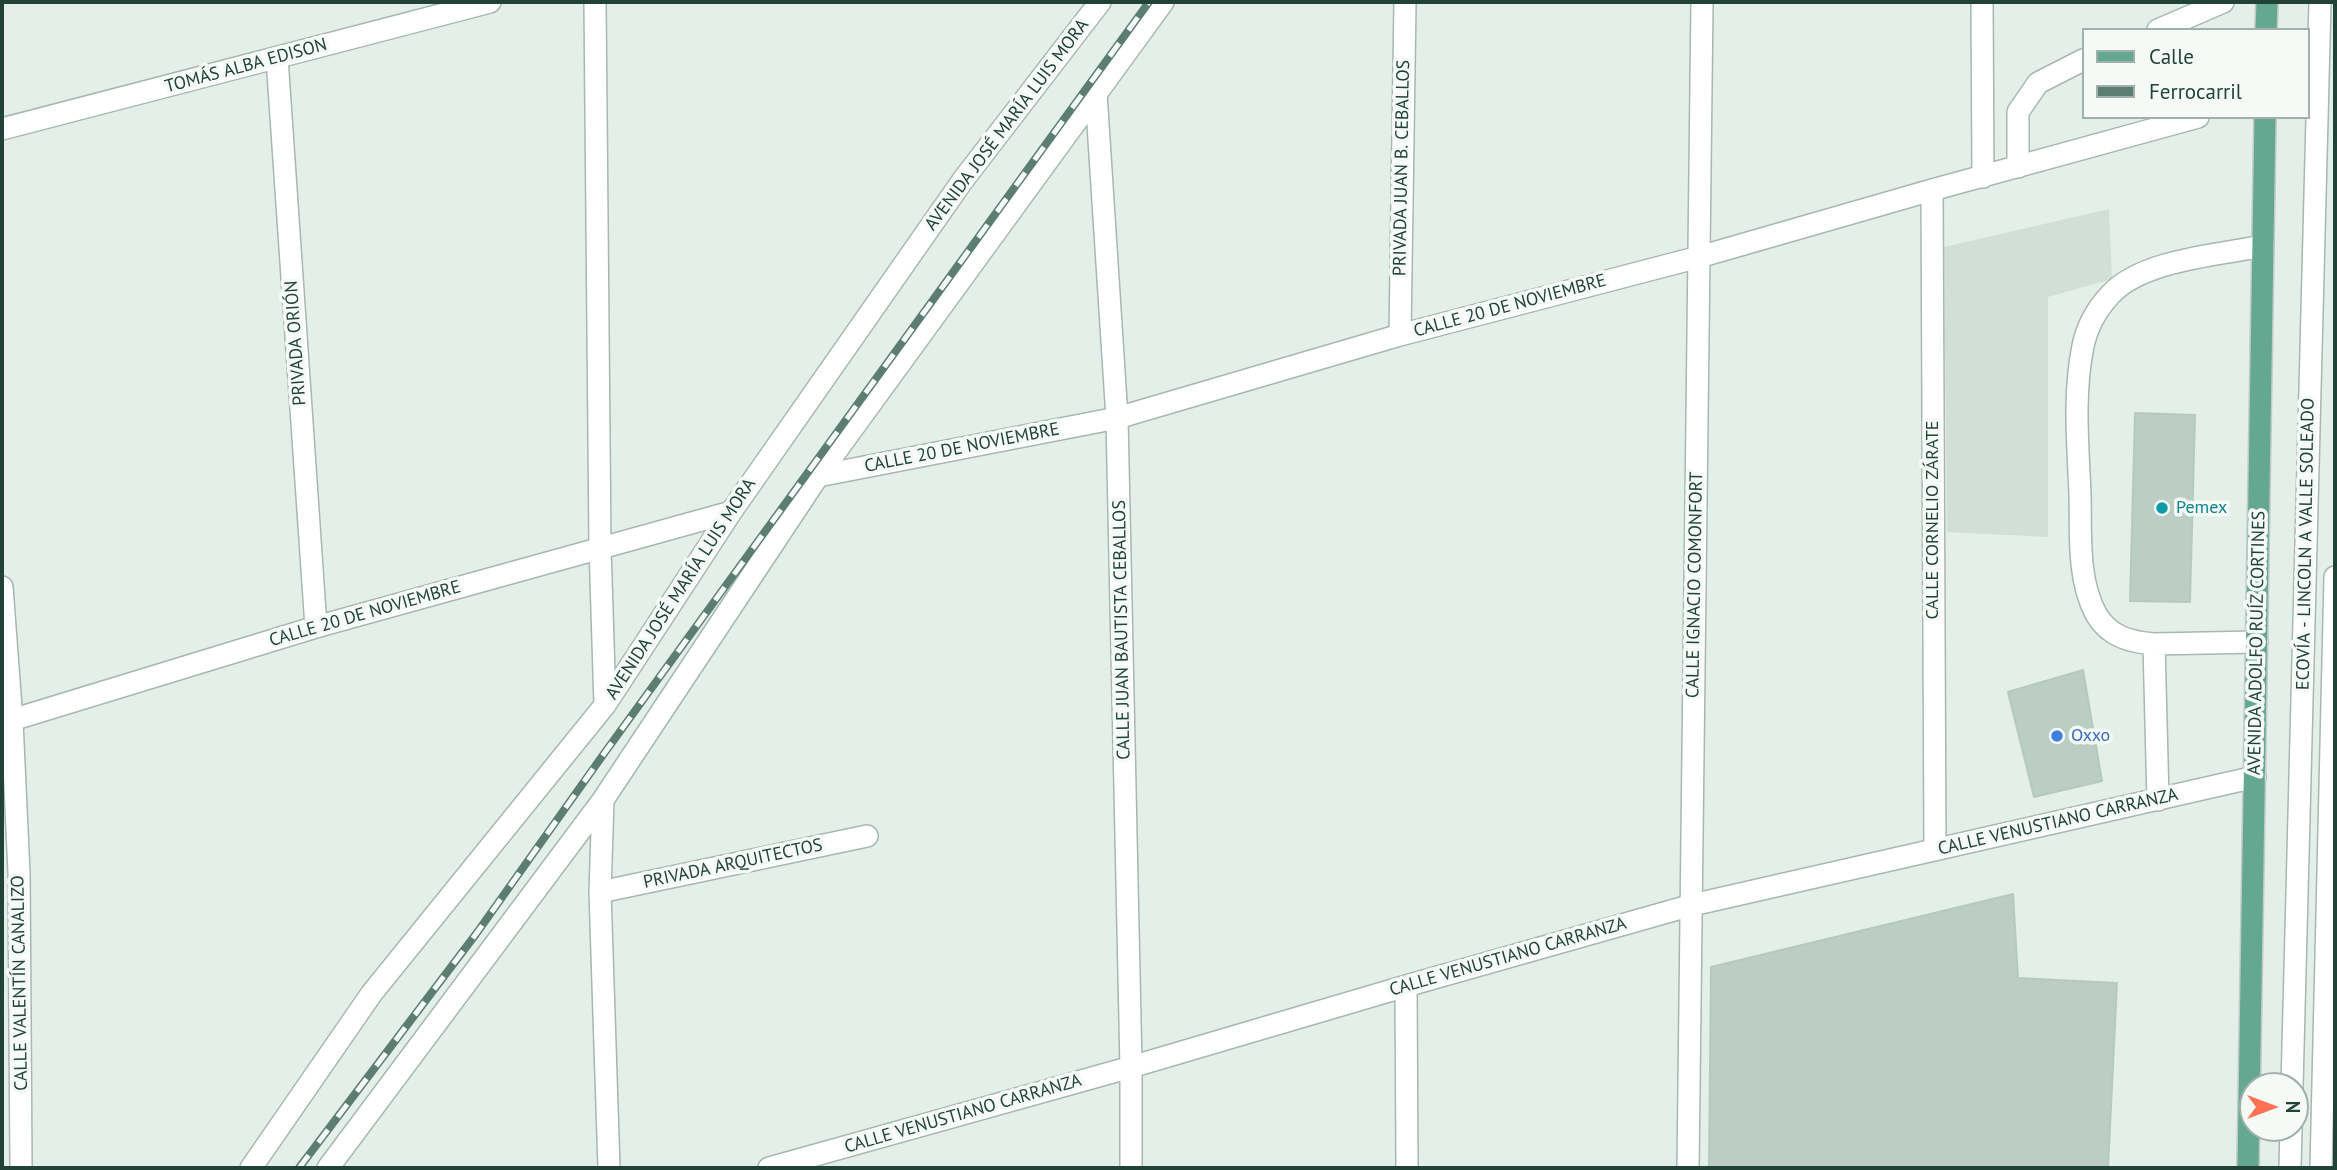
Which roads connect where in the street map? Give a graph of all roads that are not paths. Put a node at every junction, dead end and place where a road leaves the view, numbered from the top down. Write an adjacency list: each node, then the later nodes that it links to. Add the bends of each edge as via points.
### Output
1 (490, 2): 13 (street, TOMÁS ALBA EDISON)
2 (595, 2): 28 (street)
3 (1100, 2): 27 (street, AVENIDA JOSÉ MARÍA LUIS MORA, via 963,180)
4 (1163, 2): 15 (street)
5 (1405, 2): 24 (street, PRIVADA JUAN B. CEBALLOS)
6 (1702, 2): 23 (street, CALLE IGNACIO COMONFORT)
7 (1982, 2): 20 (street)
8 (2223, 2): 11 (street)
9 (2267, 2): 12 (main road)
10 (2320, 2): 45 (street, ECOVÍA - LINCOLN A VALLE SOLEADO)
11 (2163, 28)
12 (2266, 28)
13 (276, 58): 18 (street, TOMÁS ALBA EDISON); 31 (street, PRIVADA ORIÓN)
14 (2082, 61): 19 (street, via 2038,83 2018,112)
15 (1096, 93): 25 (street, CALLE JUAN BAUTISTA CEBALLOS); 26 (street)
16 (2191, 119): 19 (street, CALLE 20 DE NOVIEMBRE)
17 (2265, 119): 22 (main road, AVENIDA ADOLFO RUÍZ CORTINES)
18 (2, 129)
19 (2018, 167): 20 (street, CALLE 20 DE NOVIEMBRE)
20 (1983, 177): 21 (street, CALLE 20 DE NOVIEMBRE)
21 (1932, 190): 23 (street, CALLE 20 DE NOVIEMBRE); 40 (street, CALLE CORNELIO ZÁRATE)
22 (2263, 246): 32 (main road, AVENIDA ADOLFO RUÍZ CORTINES); 33 (street, via 2154,267 2130,278 2091,321 2083,345 2077,415 2088,596 2097,616 2123,639)
23 (1699, 257): 24 (street, CALLE 20 DE NOVIEMBRE); 42 (street, CALLE IGNACIO COMONFORT)
24 (1400, 335): 25 (street, CALLE 20 DE NOVIEMBRE)
25 (1117, 418): 26 (street, CALLE 20 DE NOVIEMBRE); 44 (street, CALLE JUAN BAUTISTA CEBALLOS)
26 (818, 476): 37 (street)
27 (731, 512): 28 (street, CALLE 20 DE NOVIEMBRE); 34 (street, AVENIDA JOSÉ MARÍA LUIS MORA)
28 (600, 547): 31 (street, CALLE 20 DE NOVIEMBRE); 34 (street)
29 (2335, 577): 57 (street)
30 (2, 587): 35 (street, CALLE VALENTÍN CANALIZO)
31 (316, 627): 35 (street, CALLE 20 DE NOVIEMBRE)
32 (2257, 642): 33 (street); 36 (main road, AVENIDA ADOLFO RUÍZ CORTINES)
33 (2154, 644): 38 (street)
34 (605, 705): 48 (street, AVENIDA JOSÉ MARÍA LUIS MORA, via 372,993)
35 (7, 722): 47 (street, CALLE VALENTÍN CANALIZO, via 19,873)
36 (2255, 777): 38 (street, CALLE VENUSTIANO CARRANZA); 55 (main road, AVENIDA ADOLFO RUÍZ CORTINES)
37 (603, 800): 41 (street); 49 (street)
38 (2158, 800): 40 (street, CALLE VENUSTIANO CARRANZA)
39 (867, 836): 41 (street, PRIVADA ARQUITECTOS)
40 (1935, 850): 42 (street, CALLE VENUSTIANO CARRANZA)
41 (600, 892): 50 (street)
42 (1692, 905): 43 (street, CALLE VENUSTIANO CARRANZA); 54 (street, CALLE IGNACIO COMONFORT)
43 (1406, 986): 44 (street, CALLE VENUSTIANO CARRANZA); 53 (street)
44 (1132, 1067): 51 (street, CALLE VENUSTIANO CARRANZA); 52 (street, CALLE JUAN BAUTISTA CEBALLOS)
45 (2292, 1072)
46 (2291, 1142): 56 (street)
47 (22, 1168)
48 (251, 1168)
49 (328, 1168)
50 (609, 1168)
51 (769, 1168)
52 (1131, 1168)
53 (1407, 1168)
54 (1688, 1168)
55 (2248, 1168)
56 (2290, 1168)
57 (2321, 1168)

